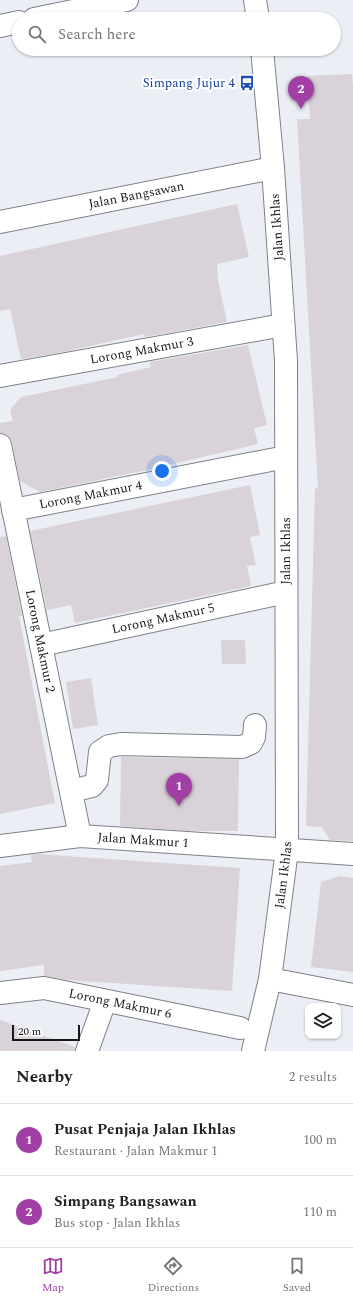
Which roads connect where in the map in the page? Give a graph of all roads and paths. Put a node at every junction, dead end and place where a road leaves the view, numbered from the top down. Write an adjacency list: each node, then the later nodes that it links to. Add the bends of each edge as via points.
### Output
1 (255, 0): 4 (street)
2 (115, 1): 3 (street)
3 (66, 12)
4 (257, 12)
5 (12, 23): 6 (street)
6 (0, 26)
7 (263, 56): 8 (street, Jalan Ikhlas)
8 (273, 168): 9 (street, Jalan Bangsawan); 10 (street, Jalan Ikhlas)
9 (0, 222)
10 (283, 325): 11 (street, Lorong Makmur 3); 13 (street, Jalan Ikhlas, via 286,361)
11 (0, 376)
12 (0, 445): 14 (street, Lorong Makmur 2)
13 (286, 458): 14 (street, Lorong Makmur 4); 15 (street, Jalan Ikhlas)
14 (13, 510): 16 (street, Lorong Makmur 2)
15 (286, 592): 16 (street, Lorong Makmur 5); 21 (street, Jalan Ikhlas)
16 (41, 645): 18 (street, Lorong Makmur 2)
17 (255, 725): 18 (street, via 251,743 242,747 121,744 109,746 100,752 96,780 92,786)
18 (71, 791): 19 (street, Lorong Makmur 2)
19 (80, 836): 20 (street, Jalan Makmur 1); 21 (street, Jalan Makmur 1)
20 (0, 846)
21 (287, 850): 22 (street, Jalan Makmur 1); 23 (street, Jalan Ikhlas)
22 (353, 854)
23 (270, 979): 25 (street); 29 (street, Jalan Ikhlas)
24 (0, 993): 26 (street, Lorong Makmur 6, via 44,988)
25 (353, 995)
26 (105, 1001): 27 (street, Lorong Makmur 6); 28 (street)
27 (240, 1028)
28 (87, 1051)
29 (254, 1051)

